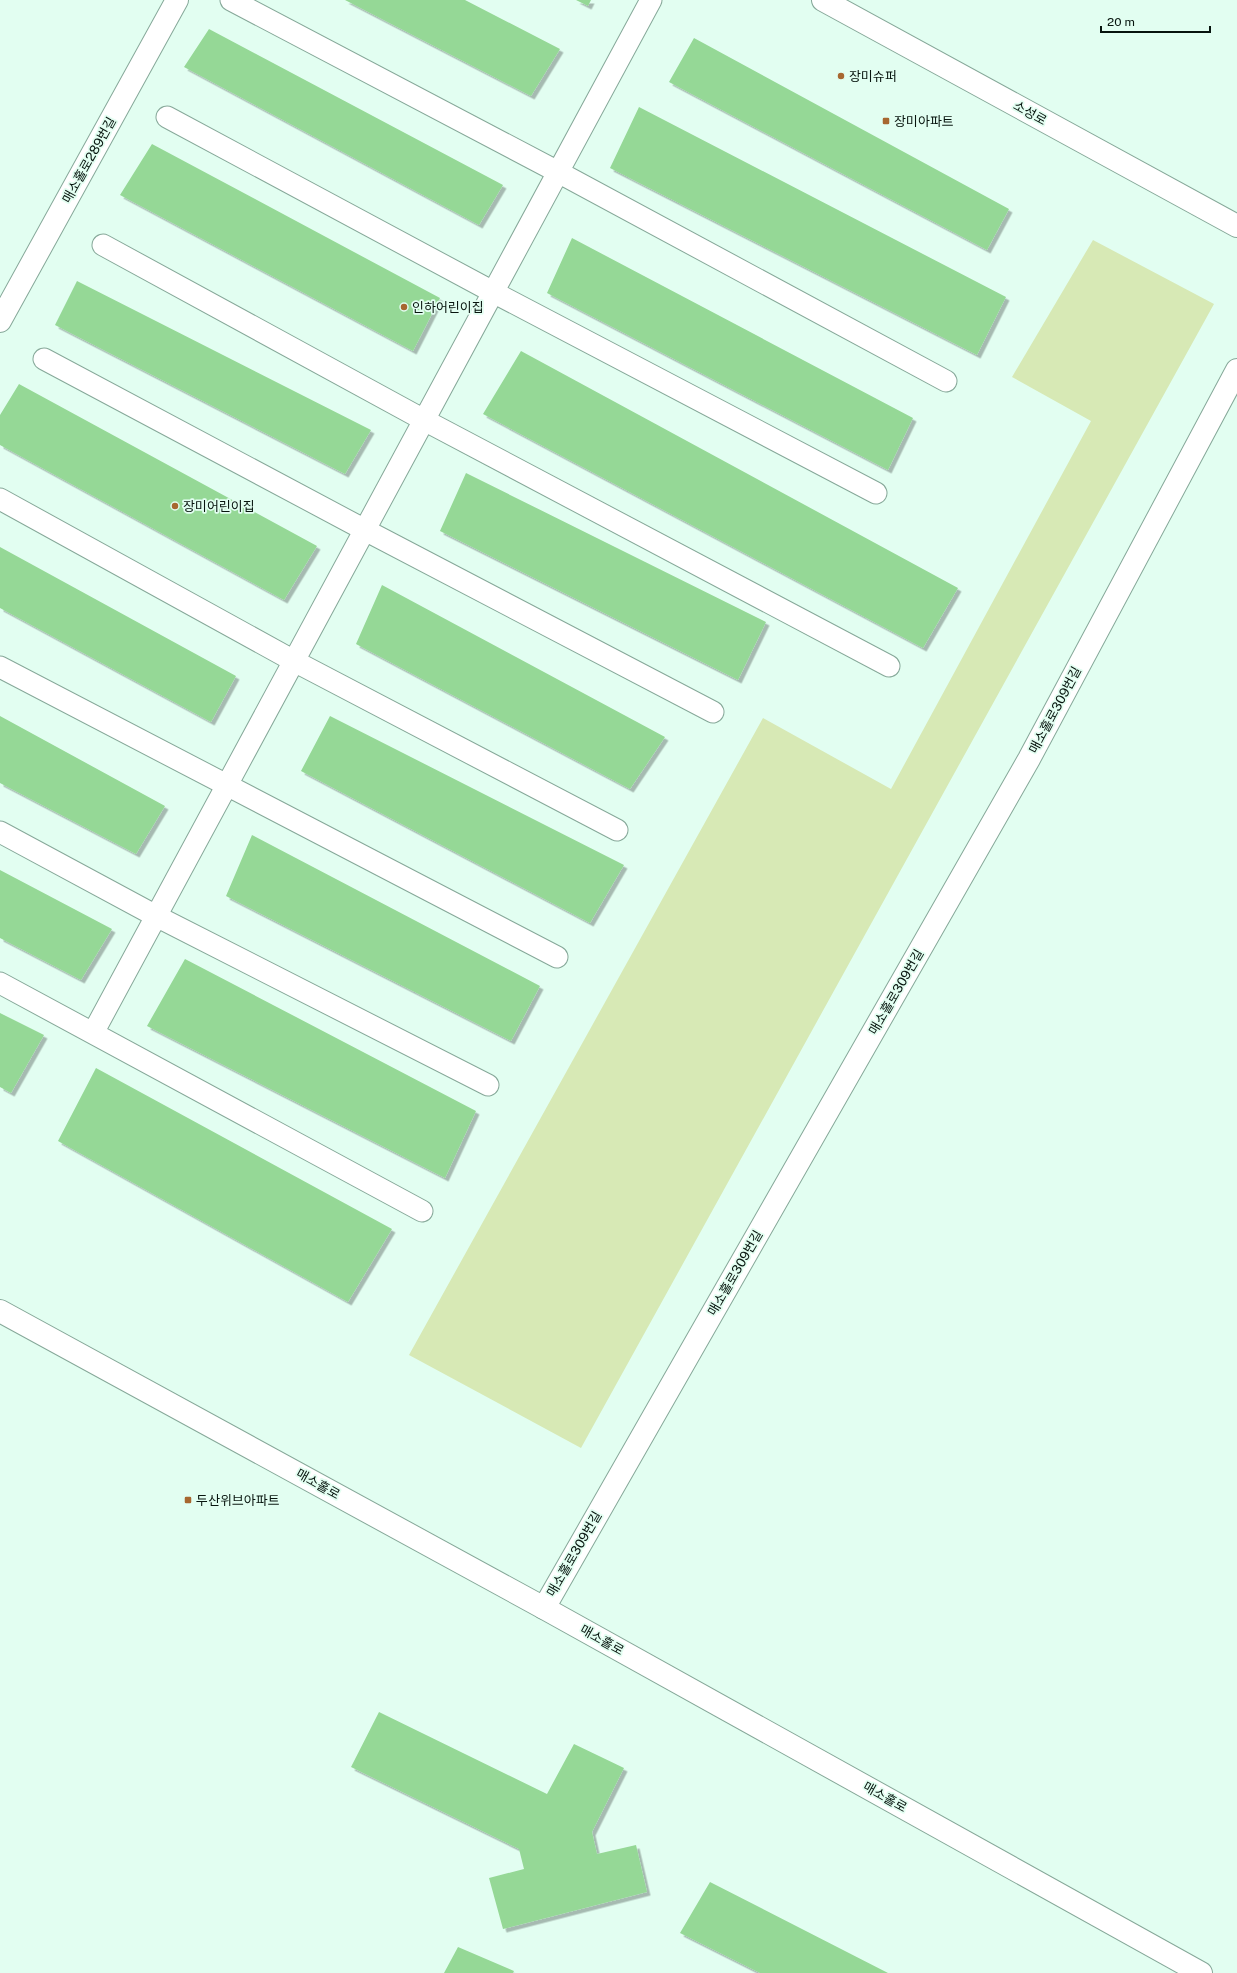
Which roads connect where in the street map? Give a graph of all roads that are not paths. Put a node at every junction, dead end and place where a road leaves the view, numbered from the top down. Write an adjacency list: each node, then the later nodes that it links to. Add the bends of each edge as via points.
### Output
1 (177, 0): 10 (main road, 매소홀로289번길)
2 (231, 0): 6 (lane)
3 (651, 0): 6 (lane)
4 (823, 0): 7 (main road, 소성로)
5 (167, 117): 9 (lane)
6 (558, 172): 9 (lane); 13 (lane)
7 (1237, 226)
8 (103, 245): 14 (lane)
9 (493, 292): 14 (lane); 15 (lane)
10 (0, 320)
11 (44, 359): 17 (lane)
12 (1237, 370): 32 (main road, 매소홀로309번길, via 1028,759)
13 (946, 380)
14 (424, 420): 17 (lane); 19 (lane)
15 (876, 493)
16 (0, 499): 18 (lane)
17 (365, 530): 18 (lane); 21 (lane)
18 (294, 661): 22 (lane); 23 (lane)
19 (889, 666)
20 (0, 667): 22 (lane)
21 (713, 712)
22 (226, 786): 25 (lane); 26 (lane)
23 (618, 830)
24 (0, 832): 25 (lane)
25 (156, 916): 28 (lane); 29 (lane)
26 (557, 957)
27 (0, 983): 28 (lane)
28 (93, 1033): 30 (lane)
29 (488, 1085)
30 (422, 1211)
31 (0, 1311): 32 (main road, 매소홀로)
32 (544, 1608): 33 (main road, 매소홀로)
33 (1202, 1973)

